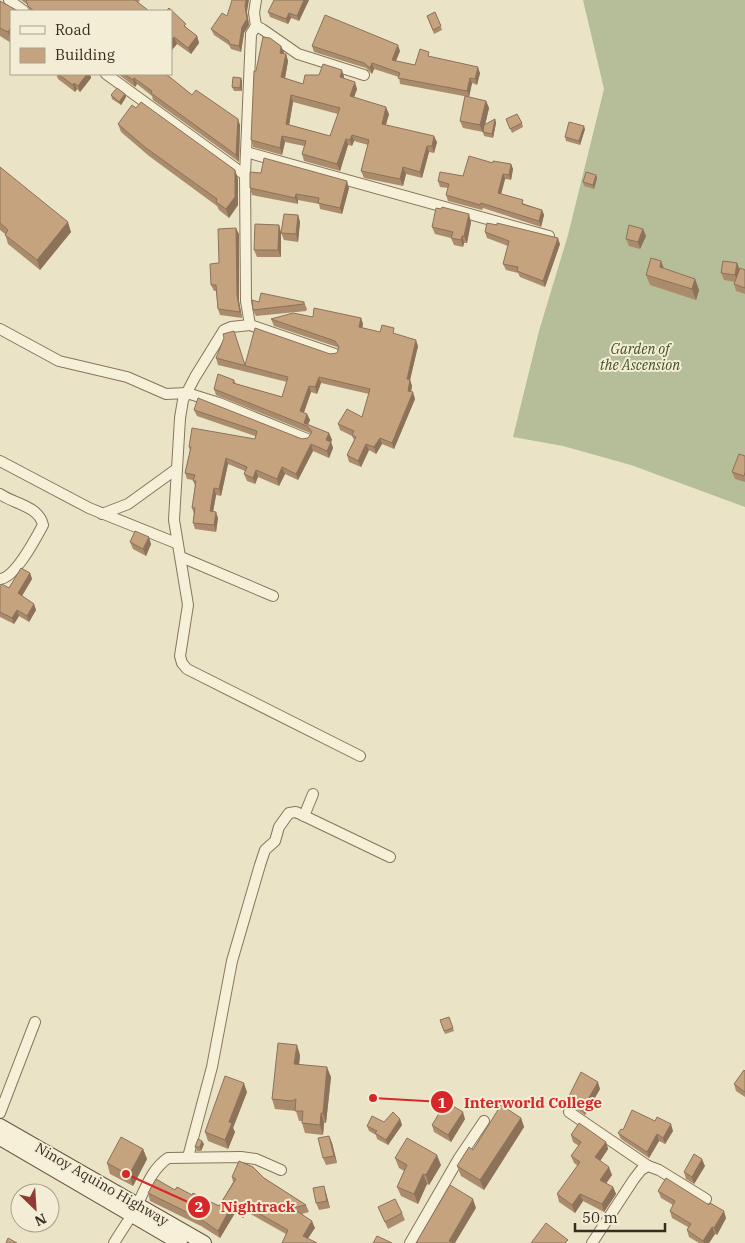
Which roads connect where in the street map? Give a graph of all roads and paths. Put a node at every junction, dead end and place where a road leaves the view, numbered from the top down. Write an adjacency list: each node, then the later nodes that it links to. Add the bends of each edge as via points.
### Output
1 (9, 0): 3 (street)
2 (256, 0): 4 (street)
3 (23, 10)
4 (256, 26): 6 (street, via 298,54); 7 (street, via 251,34)
5 (107, 75): 8 (street)
6 (364, 75)
7 (246, 152): 8 (street); 9 (street)
8 (245, 175): 10 (street, via 246,301)
9 (549, 236)
10 (250, 326): 12 (street); 13 (street, via 224,330)
11 (0, 329): 13 (street, via 59,361 127,377 166,394)
12 (335, 354)
13 (187, 393): 14 (street, via 244,412); 16 (street, via 180,418)
14 (307, 439)
15 (0, 461): 18 (street)
16 (175, 470): 18 (street, via 128,504); 19 (street)
17 (0, 494): 21 (street, via 36,512 43,525 16,568)
18 (102, 514): 19 (street)
19 (176, 543): 20 (street)
20 (181, 557): 22 (street); 23 (street, via 188,605 180,656 182,663 188,669)
21 (0, 579)
22 (273, 596)
23 (360, 756)
24 (313, 794): 25 (street)
25 (304, 816): 26 (street); 33 (street, via 289,813 279,827 275,841 265,850 232,961 212,1067)
26 (390, 857)
27 (36, 1022): 29 (street)
28 (568, 1112): 34 (street)
29 (0, 1113)
30 (484, 1121): 41 (street)
31 (0, 1126): 37 (main road, Ninoy Aquino Highway)
32 (0, 1138): 37 (main road, Ninoy Aquino Highway)
33 (188, 1157): 35 (street, via 223,1159 241,1156); 37 (street, via 168,1158 158,1165)
34 (648, 1166): 36 (street); 42 (street, via 634,1179)
35 (281, 1170)
36 (706, 1199)
37 (135, 1209): 38 (street); 39 (main road, Ninoy Aquino Highway); 40 (main road, Ninoy Aquino Highway)
38 (114, 1243)
39 (180, 1243)
40 (204, 1243)
41 (410, 1243)
42 (592, 1243)

